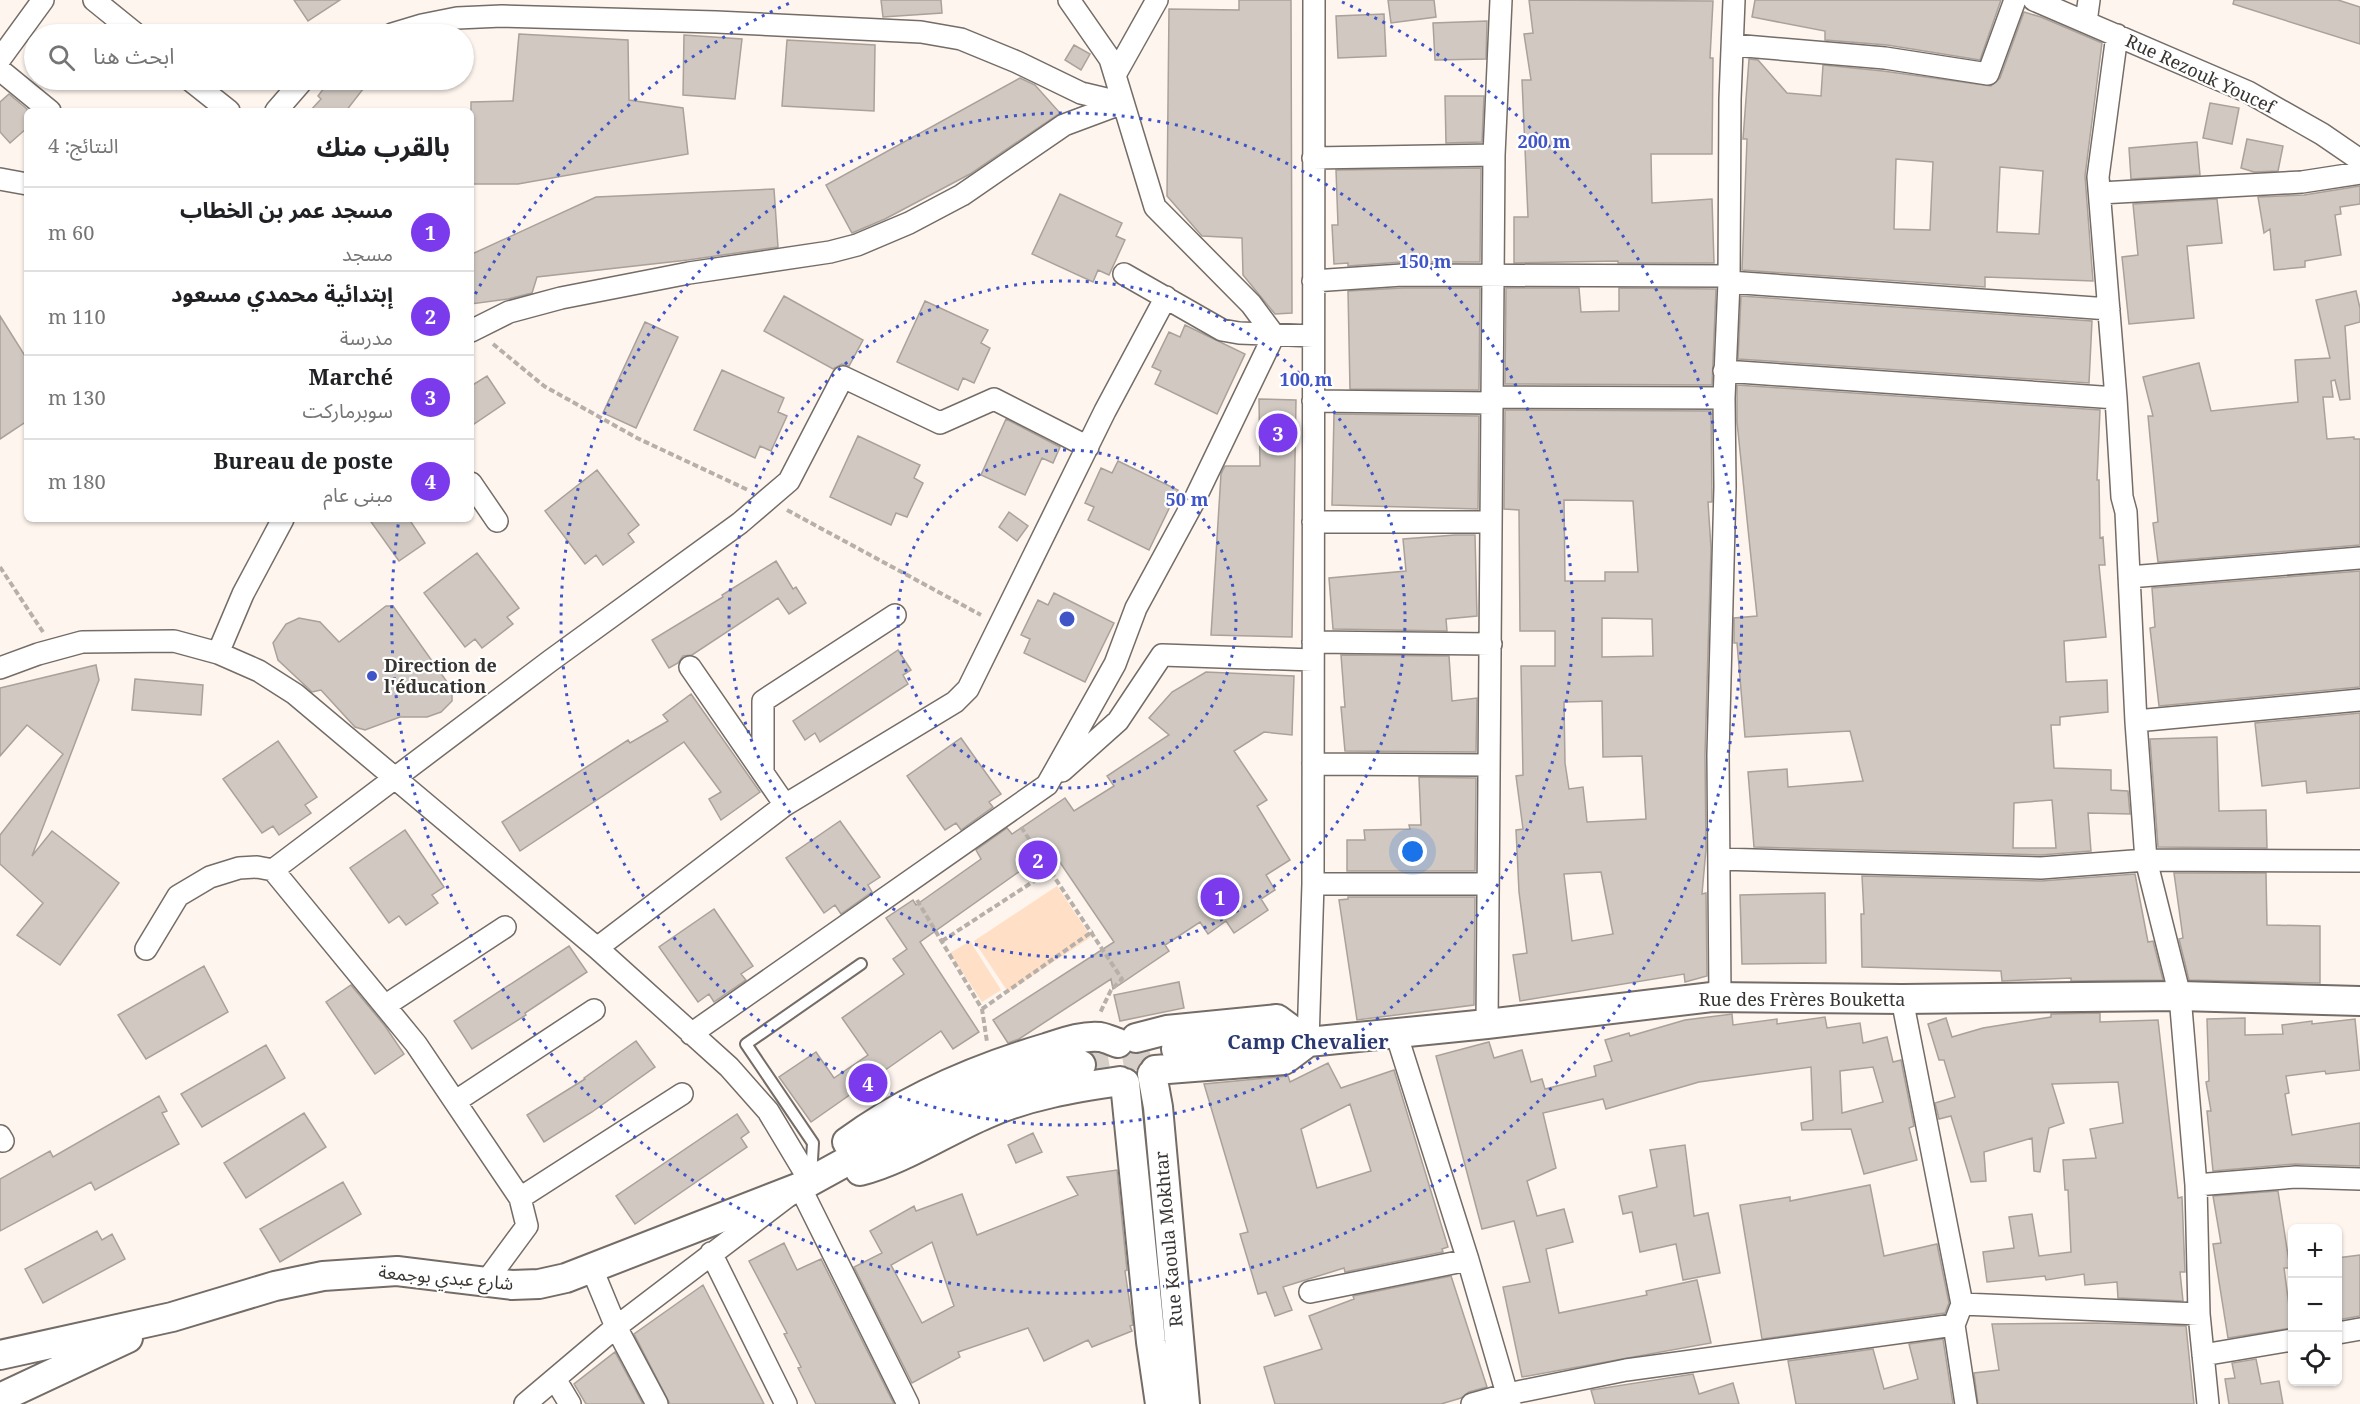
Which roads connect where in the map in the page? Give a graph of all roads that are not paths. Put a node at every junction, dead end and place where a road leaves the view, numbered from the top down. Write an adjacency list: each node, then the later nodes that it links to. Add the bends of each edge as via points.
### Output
1 (43, 0): 12 (street)
2 (94, 0): 13 (street)
3 (1069, 0): 20 (street, via 1110,59)
4 (1157, 0): 20 (street)
5 (1314, 0): 30 (street)
6 (1502, 0): 29 (street)
7 (1734, 0): 17 (street)
8 (2016, 0): 17 (street, via 1988,74 1885,58)
9 (2034, 0): 11 (street, Rue Rezouk Youcef)
10 (2089, 0): 11 (street)
11 (2086, 22): 16 (street, Rue Rezouk Youcef)
12 (26, 24)
13 (124, 24)
14 (427, 24): 25 (street, via 502,16 921,32 961,39 1081,93)
15 (24, 26): 18 (street)
16 (2117, 35): 31 (street, Rue Rezouk Youcef, via 2248,92); 35 (street, via 2098,177)
17 (1733, 45): 38 (street)
18 (0, 59)
19 (0, 70): 22 (street)
20 (1115, 75): 25 (street)
21 (24, 90): 26 (street)
22 (24, 90)
23 (202, 90): 27 (street)
24 (294, 90): 28 (street)
25 (1123, 103): 42 (street, via 1064,125 962,195 857,245 561,298); 43 (street, via 1155,207 1251,304)
26 (46, 108)
27 (224, 108)
28 (279, 108)
29 (1494, 155): 30 (street); 37 (street)
30 (1313, 158): 39 (street)
31 (2360, 160)
32 (2360, 173): 35 (street, via 2302,182)
33 (0, 179): 34 (street)
34 (24, 183)
35 (2100, 192): 41 (street)
36 (1124, 274): 40 (street)
37 (1493, 275): 38 (street); 39 (street, via 1402,275); 48 (street)
38 (1729, 279): 41 (street); 45 (street)
39 (1313, 281): 44 (street)
40 (1166, 297): 43 (street, via 1222,330); 50 (street)
41 (2109, 309): 47 (street)
42 (474, 326)
43 (1274, 335): 44 (street); 70 (street, via 1193,503 1136,608 1115,664)
44 (1313, 336): 49 (street)
45 (1724, 371): 46 (street); 47 (street)
46 (1724, 398): 48 (street); 72 (street)
47 (2116, 398): 57 (street)
48 (1493, 400): 49 (street); 55 (street)
49 (1313, 401): 54 (street)
50 (1088, 447): 69 (street, via 994,399 940,423 843,377 789,481 740,523); 71 (street, via 973,682 955,702)
51 (474, 487): 52 (street)
52 (497, 521)
53 (281, 522): 61 (street, via 243,594)
54 (1313, 522): 55 (street); 60 (street)
55 (1491, 522): 59 (street)
56 (2360, 558): 57 (street)
57 (2129, 577): 65 (street)
58 (895, 615): 68 (street, via 764,701)
59 (1491, 644): 60 (street); 67 (street)
60 (1313, 651): 66 (street); 70 (street, via 1162,655 1118,721)
61 (218, 653): 63 (street, via 174,641 82,642); 69 (street, via 259,671 295,694)
62 (690, 667): 68 (street)
63 (0, 668)
64 (2360, 700): 65 (street)
65 (2136, 721): 73 (street)
66 (1313, 764): 67 (street); 76 (street)
67 (1489, 765): 77 (street)
68 (763, 772): 71 (street)
69 (394, 778): 75 (street); 79 (street)
70 (1047, 785): 90 (street)
71 (785, 805): 79 (street)
72 (1719, 859): 73 (street, via 2041,868); 83 (street)
73 (2146, 860): 74 (street); 82 (street)
74 (2360, 861)
75 (273, 870): 80 (street, via 231,870 178,896); 86 (street)
76 (1313, 884): 77 (street); 92 (street)
77 (1488, 884): 88 (street)
78 (505, 927): 86 (street)
79 (597, 948): 90 (street)
80 (146, 949)
81 (861, 964): 100 (lane, via 746,1044 813,1143)
82 (2180, 996): 84 (main road, Rue des Frères Bouketta); 85 (main road, Rue des Frères Bouketta); 101 (street)
83 (1720, 997): 84 (main road, Rue des Frères Bouketta); 88 (main road, Rue des Frères Bouketta)
84 (1902, 999): 108 (street)
85 (2360, 1001)
86 (386, 1005): 98 (street)
87 (594, 1010): 98 (street)
88 (1487, 1024): 89 (main road, Rue des Frères Bouketta)
89 (1396, 1033): 92 (main road, Rue des Frères Bouketta); 104 (street)
90 (692, 1034): 100 (street, via 729,1067 768,1111)
91 (1127, 1040): 92 (main road, via 1167,1030 1277,1018); 94 (main road, via 1100,1037); 95 (main road, via 1150,1046 1155,1053); 96 (main road, via 1113,1048 1109,1062 1114,1076)
92 (1308, 1042): 93 (main road, Rue des Frères Bouketta, via 1284,1040); 95 (main road, via 1284,1060)
93 (1176, 1049)
94 (1085, 1052): 100 (main road, via 950,1105); 100 (main road, via 1021,1055 927,1093 847,1142)
95 (1153, 1072): 96 (main road, via 1137,1084); 127 (main road, Rue Kaoula Mokhtar)
96 (1122, 1082): 100 (main road, via 1071,1088 1019,1102 863,1170); 126 (main road, Rue Kaoula Mokhtar)
97 (682, 1094): 102 (street)
98 (456, 1101): 102 (street)
99 (2360, 1179): 101 (street, via 2296,1177)
100 (805, 1184): 103 (street); 105 (main road, شارع عبدي بوجمعة); 125 (street)
101 (2196, 1185): 109 (street)
102 (520, 1198): 106 (street, via 526,1226)
103 (711, 1253): 112 (street); 124 (street)
104 (1468, 1260): 107 (street); 120 (street)
105 (591, 1269): 106 (main road, شارع عبدي بوجمعة, via 539,1284); 112 (street)
106 (484, 1283): 110 (main road, شارع عبدي بوجمعة, via 397,1271 348,1273 275,1286)
107 (1310, 1292)
108 (1962, 1304): 109 (street); 111 (street)
109 (2199, 1314): 117 (street)
110 (172, 1317): 116 (main road, شارع عبدي بوجمعة); 119 (main road)
111 (1954, 1325): 120 (street, via 1626,1370); 129 (street)
112 (616, 1327): 118 (street); 123 (street)
113 (2360, 1329): 114 (street)
114 (2342, 1332)
115 (2288, 1341): 117 (street)
116 (0, 1355)
117 (2203, 1355): 130 (street)
118 (555, 1379): 121 (street); 122 (street)
119 (0, 1398)
120 (1509, 1399): 128 (street)
121 (525, 1404)
122 (570, 1404)
123 (657, 1404)
124 (786, 1404)
125 (908, 1404)
126 (1160, 1404)
127 (1185, 1404)
128 (1472, 1404)
129 (1966, 1404)
130 (2208, 1404)

